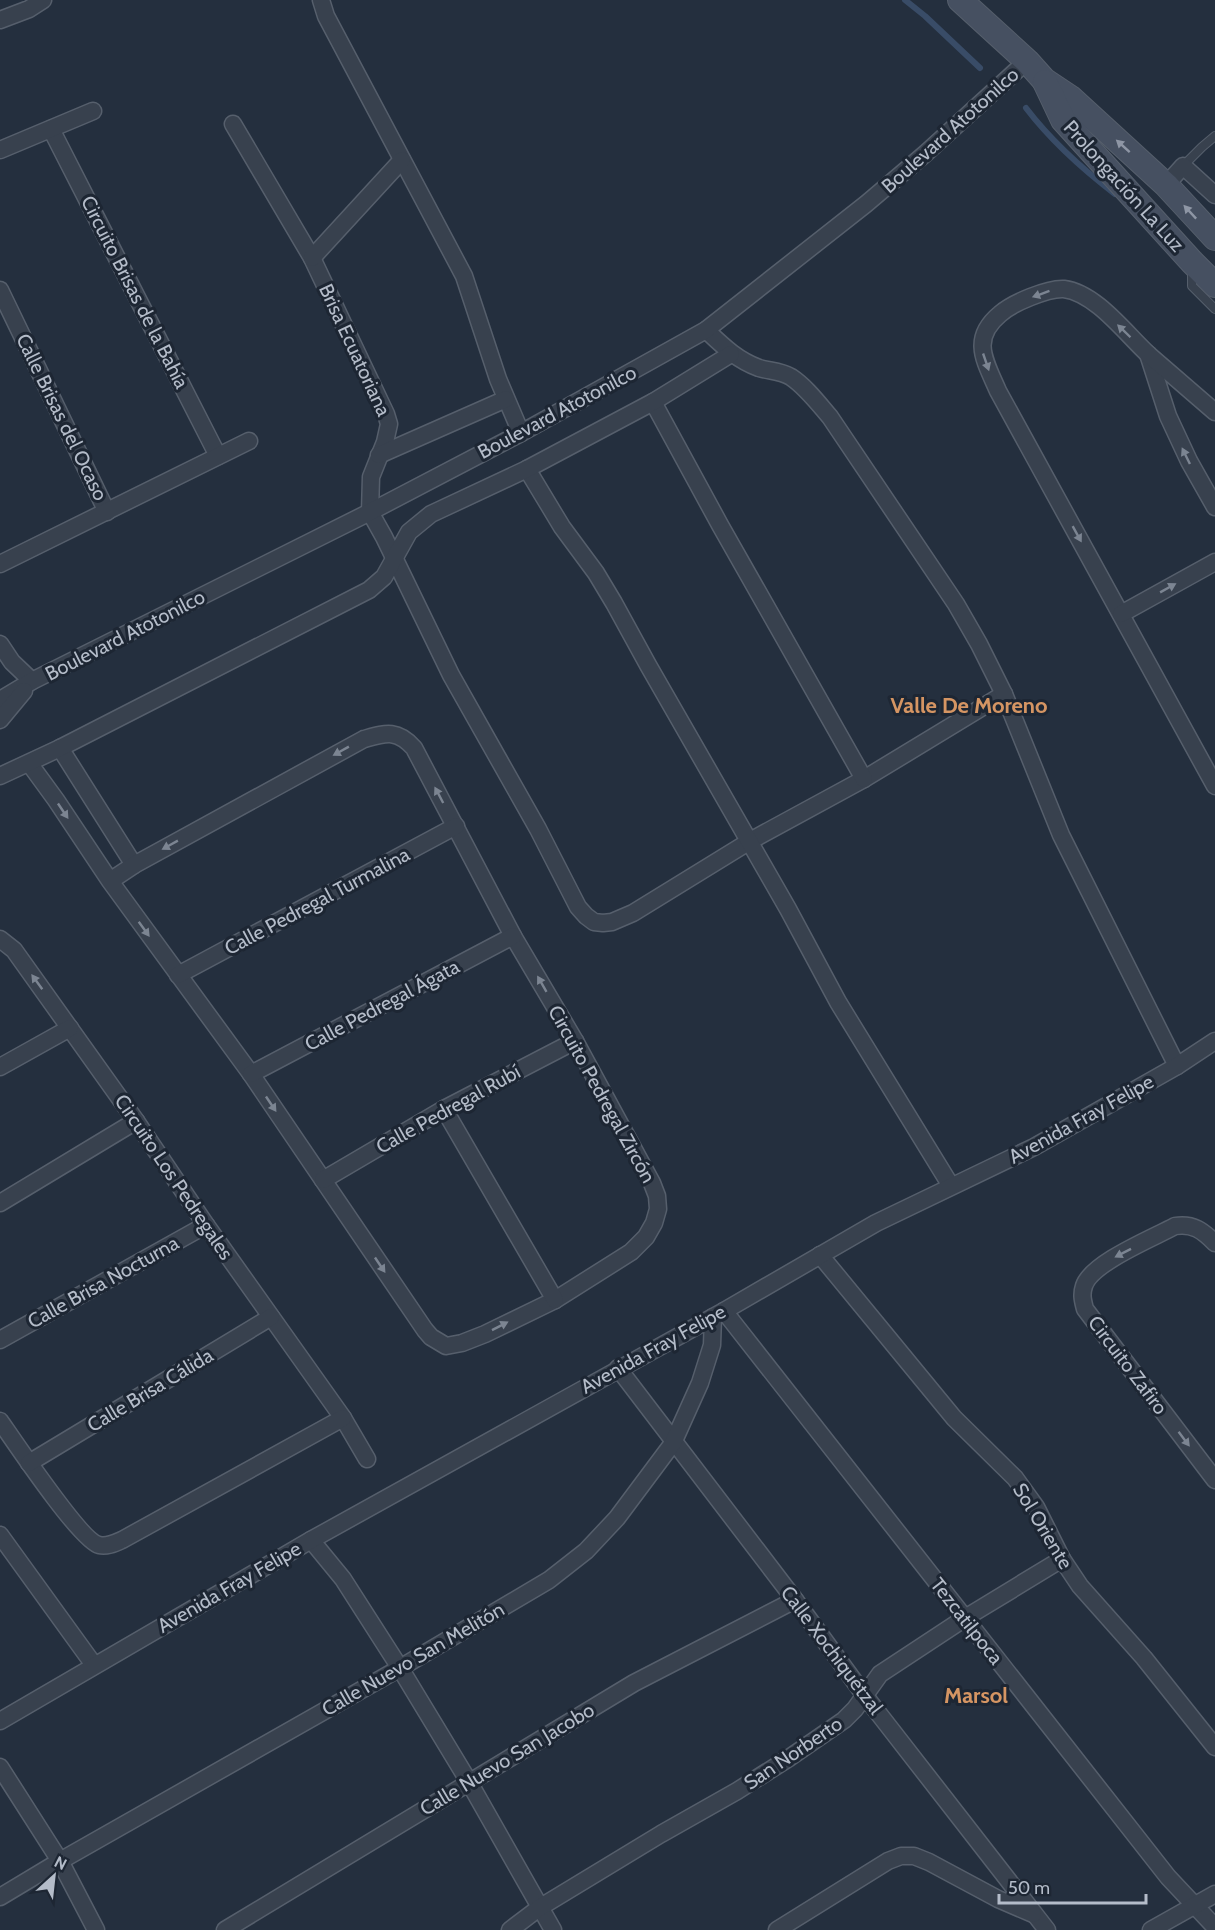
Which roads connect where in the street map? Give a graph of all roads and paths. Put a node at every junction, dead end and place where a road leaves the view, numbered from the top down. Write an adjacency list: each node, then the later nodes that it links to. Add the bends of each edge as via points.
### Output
1 (43, 0): 4 (street)
2 (321, 0): 12 (street)
3 (960, 0): 5 (main road, Prolongación La Luz)
4 (0, 20)
5 (1027, 61): 6 (main road, Prolongación La Luz); 22 (street, Boulevard Atotonilco, via 866,204)
6 (1044, 80): 14 (main road, Prolongación La Luz, one-way to 6, via 1071,98); 18 (main road, Prolongación La Luz, via 1063,120)
7 (93, 111): 9 (street)
8 (234, 124): 17 (street, Brisa Ecuatoriana)
9 (51, 129): 11 (street); 31 (street, Circuito Brisas de la Bahía)
10 (1215, 136): 13 (lane)
11 (0, 150)
12 (402, 160): 17 (street); 25 (street, via 464,276)
13 (1183, 166): 14 (street); 15 (street)
14 (1166, 185): 16 (main road, Prolongación La Luz, one-way to 14)
15 (1215, 195)
16 (1215, 238)
17 (312, 258): 30 (street, Brisa Ecuatoriana, via 386,414 389,424)
18 (1192, 262): 19 (main road, Prolongación La Luz); 21 (lane, via 1192,286)
19 (1215, 285)
20 (0, 290): 34 (street, Calle Brisas del Ocaso)
21 (1215, 309)
22 (706, 330): 23 (street); 28 (street, Boulevard Atotonilco)
23 (731, 354): 26 (street); 42 (street, via 790,377 830,417 956,604)
24 (1148, 354): 27 (street); 33 (street, one-way to 24, via 1168,416); 39 (street, one-way to 39, via 1095,303 1063,290 1050,290 1002,312 983,338 983,358 998,391)
25 (506, 399): 28 (street); 30 (street)
26 (654, 402): 32 (street); 48 (street)
27 (1215, 412)
28 (521, 433): 35 (street, Boulevard Atotonilco)
29 (249, 441): 31 (street)
30 (380, 454): 35 (street, Brisa Ecuatoriana, via 371,477)
31 (218, 456): 34 (street)
32 (527, 469): 36 (street, via 431,514 409,532); 51 (street, via 608,593)
33 (1215, 507)
34 (107, 512): 38 (street)
35 (370, 512): 36 (street); 41 (street, Boulevard Atotonilco)
36 (394, 561): 45 (street, via 369,590); 51 (street, via 451,675 586,916 594,922 612,922)
37 (1215, 562): 39 (street, one-way to 37)
38 (0, 564)
39 (1121, 614): 49 (street)
40 (0, 644): 41 (street, via 12,662)
41 (33, 681): 43 (street, Boulevard Atotonilco); 44 (street, Boulevard Atotonilco)
42 (1004, 694): 48 (street); 61 (street, via 1061,835)
43 (0, 700)
44 (0, 720)
45 (60, 748): 46 (street); 52 (street)
46 (29, 764): 47 (street); 53 (street, Circuito Pedregal Zircón, one-way to 53)
47 (0, 776)
48 (864, 779): 51 (street)
49 (1215, 786)
50 (456, 826): 52 (street, Circuito Pedregal Zircón, one-way to 52, via 414,748 405,738 383,734 364,739); 54 (street, Circuito Pedregal Zircón); 56 (street, Calle Pedregal Turmalina)
51 (750, 841): 66 (street, via 838,1002)
52 (134, 865): 53 (street, Circuito Pedregal Zircón)
53 (110, 881): 56 (street, Circuito Pedregal Zircón, one-way to 56)
54 (513, 936): 58 (street, Circuito Pedregal Zircón, one-way to 54); 62 (street, Calle Pedregal Ágata)
55 (0, 939): 57 (street, Circuito Los Pedregales, one-way to 55, via 14,950)
56 (178, 975): 62 (street, Circuito Pedregal Zircón)
57 (70, 1028): 60 (street); 64 (street, Circuito Los Pedregales)
58 (575, 1041): 63 (street, Calle Pedregal Rubí); 71 (street, Circuito Pedregal Zircón, via 652,1183 658,1209 646,1237 631,1252)
59 (1215, 1041): 61 (street, Avenida Fray Felipe)
60 (0, 1066)
61 (1177, 1066): 66 (street, Avenida Fray Felipe, via 1034,1147)
62 (250, 1074): 65 (street, Circuito Pedregal Zircón, one-way to 65)
63 (444, 1109): 65 (street, Calle Pedregal Rubí); 71 (street)
64 (136, 1121): 67 (street); 68 (street, Circuito Los Pedregales)
65 (323, 1180): 71 (street, Circuito Pedregal Zircón, one-way to 71, via 425,1330 446,1346 485,1334)
66 (951, 1186): 70 (street, Avenida Fray Felipe)
67 (0, 1203)
68 (206, 1225): 73 (street, Circuito Los Pedregales); 74 (street, Calle Brisa Nocturna)
69 (1215, 1243): 81 (street, Circuito Zafiro, one-way to 81, via 1195,1227 1175,1226 1101,1265 1088,1277 1082,1297 1085,1309)
70 (820, 1255): 72 (street, Avenida Fray Felipe); 84 (street, Sol Oriente, via 954,1418 1015,1479 1036,1507)
71 (555, 1300)
72 (718, 1314): 75 (street, Avenida Fray Felipe); 78 (street, Calle Nuevo San Melitón, via 700,1383); 86 (street, Tezcatilpoca)
73 (271, 1317): 76 (street, Circuito Los Pedregales); 80 (street, Calle Brisa Cálida)
74 (0, 1340)
75 (618, 1368): 78 (street, Calle Xochiquétzal); 83 (street, Avenida Fray Felipe)
76 (343, 1418): 79 (street, Circuito Los Pedregales); 80 (street, via 110,1545 100,1546 86,1536)
77 (0, 1421): 80 (street)
78 (673, 1443): 85 (street, Calle Xochiquétzal); 88 (street, Calle Nuevo San Melitón, via 617,1518 586,1551 549,1580)
79 (367, 1459)
80 (29, 1463)
81 (1215, 1480)
82 (0, 1535): 87 (street)
83 (311, 1540): 87 (street, Avenida Fray Felipe); 88 (street, via 349,1588)
84 (1062, 1559): 86 (street, San Norberto); 91 (street, Sol Oriente)
85 (795, 1600): 89 (street, Calle Xochiquétzal); 93 (street, Calle Nuevo San Jacobo, via 634,1683)
86 (964, 1618): 89 (street, San Norberto, via 880,1674); 97 (street, Tezcatilpoca)
87 (94, 1665): 90 (street, Avenida Fray Felipe)
88 (400, 1668): 93 (street); 94 (street, Calle Nuevo San Melitón)
89 (865, 1696): 98 (street, San Norberto, via 844,1720 789,1758); 99 (street, Calle Xochiquétzal)
90 (0, 1721)
91 (1215, 1748)
92 (0, 1767): 94 (street)
93 (469, 1782): 98 (street); 102 (street, Calle Nuevo San Jacobo)
94 (60, 1861): 96 (street, Calle Nuevo San Melitón); 101 (street)
95 (1215, 1894): 97 (street)
96 (0, 1896)
97 (1194, 1906): 100 (street, Tezcatilpoca); 107 (street)
98 (539, 1908): 103 (street, San Norberto); 104 (street)
99 (1036, 1915): 105 (street, via 929,1862 901,1856); 106 (street, Calle Xochiquétzal)
100 (1215, 1927)
101 (96, 1930)
102 (225, 1930)
103 (510, 1930)
104 (553, 1930)
105 (777, 1930)
106 (1047, 1930)
107 (1151, 1930)

